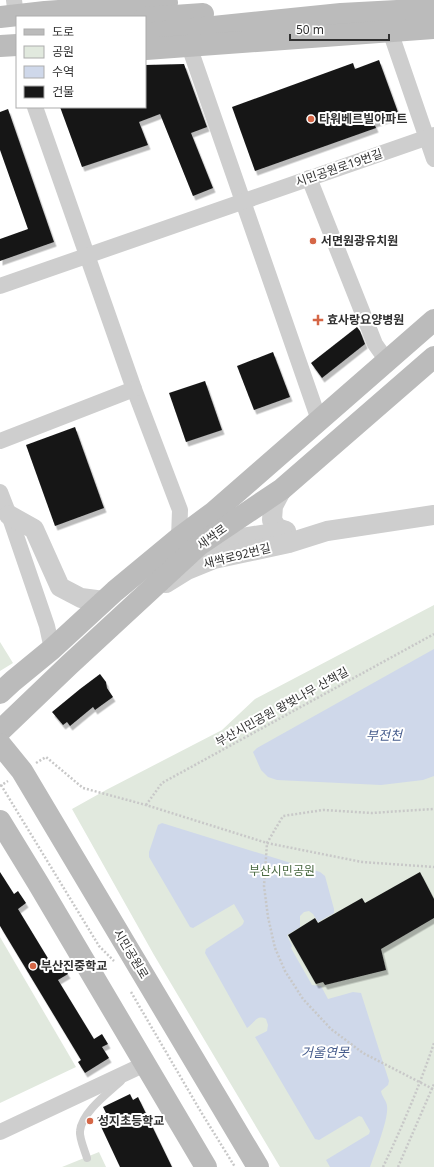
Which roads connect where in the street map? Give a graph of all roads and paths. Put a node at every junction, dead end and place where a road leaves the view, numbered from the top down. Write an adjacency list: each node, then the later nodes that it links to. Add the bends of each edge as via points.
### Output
1 (198, 0): 4 (main road)
2 (371, 0): 5 (main road)
3 (434, 9): 9 (main road, via 341,14)
4 (12, 16): 7 (main road)
5 (146, 18)
6 (434, 28): 8 (main road)
7 (0, 31)
8 (390, 31): 12 (main road); 17 (street)
9 (146, 34)
10 (16, 45): 11 (main road)
11 (0, 46)
12 (189, 46): 13 (main road); 20 (street)
13 (146, 49)
14 (16, 57): 15 (main road)
15 (0, 58)
16 (34, 108): 21 (street)
17 (430, 136): 18 (street); 19 (street, 시민공원로19번길)
18 (434, 159)
19 (310, 178): 20 (street, 시민공원로19번길); 25 (street, via 375,344)
20 (244, 201): 21 (street, 시민공원로19번길); 27 (street)
21 (87, 255): 22 (street, 시민공원로19번길); 26 (street)
22 (0, 286)
23 (434, 320): 25 (main road, 새싹로)
24 (434, 357): 29 (main road, 새싹로)
25 (387, 361): 27 (main road, 새싹로)
26 (134, 388): 28 (street); 35 (street, 새싹로, via 180,510)
27 (320, 420): 35 (main road, 새싹로, via 214,512)
28 (0, 441)
29 (282, 489): 33 (street, via 273,506 272,520 277,528); 35 (main road, 새싹로)
30 (0, 492): 31 (street)
31 (9, 515): 36 (street, via 34,529 60,587 81,598); 39 (street, via 47,626)
32 (434, 515): 34 (street, 새싹로92번길)
33 (286, 531): 34 (street, 새싹로92번길); 35 (street, 새싹로92번길)
34 (327, 531): 37 (street, 새싹로92번길, via 289,543 214,559 187,570)
35 (189, 542): 36 (main road, 새싹로); 37 (main road, 새싹로)
36 (104, 601): 39 (main road, 새싹로)
37 (132, 607): 41 (main road, 새싹로)
38 (434, 634): 45 (path, 부산시민공원 왕벚나무 산책길, via 162,784)
39 (52, 650): 40 (main road, 새싹로)
40 (4, 686)
41 (0, 731)
42 (0, 744): 61 (main road, 시민공원로, via 22,771)
43 (46, 757): 45 (path, via 83,788)
44 (0, 786): 50 (path, via 99,946)
45 (146, 805): 48 (path)
46 (434, 809): 48 (path, via 371,813 323,810 283,816)
47 (3, 832): 53 (main road, via 38,883)
48 (267, 843): 49 (path, via 362,862); 54 (path, via 264,886 268,917 275,948 285,971 304,999 331,1029 363,1053)
49 (434, 867)
50 (114, 961)
51 (130, 989): 60 (path)
52 (434, 1043): 54 (path)
53 (139, 1066): 57 (street); 58 (lane, via 84,1118 80,1131); 59 (main road)
54 (420, 1081): 56 (path); 62 (path)
55 (434, 1084): 56 (path)
56 (433, 1088): 63 (path)
57 (0, 1132)
58 (87, 1158)
59 (206, 1167)
60 (235, 1167)
61 (258, 1167)
62 (383, 1167)
63 (398, 1167)

